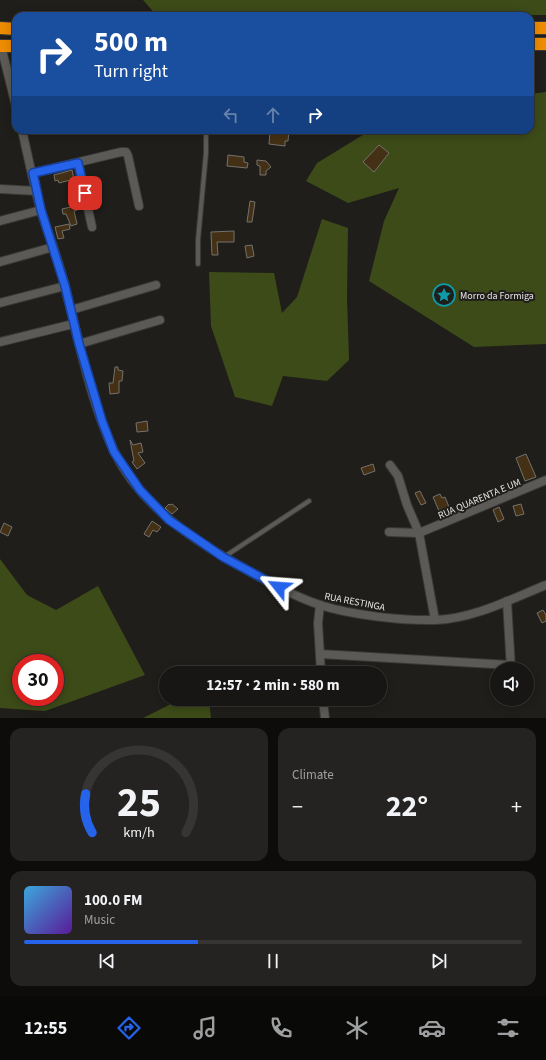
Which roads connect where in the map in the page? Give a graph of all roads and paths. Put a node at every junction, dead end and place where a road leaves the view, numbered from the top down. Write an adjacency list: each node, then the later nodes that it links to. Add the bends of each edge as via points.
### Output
1 (0, 28): 4 (highway)
2 (534, 28): 3 (highway)
3 (546, 28)
4 (12, 29)
5 (534, 44): 6 (highway)
6 (546, 44)
7 (0, 46): 8 (highway); 9 (street)
8 (12, 46)
9 (12, 91)
10 (23, 134): 13 (street, RUA RESTINGA)
11 (206, 134): 22 (lane)
12 (78, 163): 13 (street); 16 (street, via 121,152 127,153); 19 (street)
13 (33, 173): 15 (street, RUA RESTINGA)
14 (0, 189): 15 (street)
15 (37, 191): 17 (street, RUA RESTINGA)
16 (139, 206)
17 (41, 210): 18 (street); 20 (street, RUA RESTINGA)
18 (0, 221)
19 (92, 227)
20 (53, 247): 21 (street); 24 (street, RUA RESTINGA)
21 (0, 262)
22 (198, 264)
23 (156, 285): 26 (street)
24 (65, 286): 25 (street); 26 (street, RUA RESTINGA)
25 (0, 303)
26 (70, 310): 28 (street, RUA RESTINGA)
27 (160, 320): 30 (street)
28 (73, 324): 29 (street); 30 (street, RUA RESTINGA)
29 (0, 342)
30 (79, 344): 36 (street, RUA RESTINGA, via 102,421 114,452 126,471 140,490 169,520)
31 (390, 465): 35 (street, via 398,476 406,505)
32 (546, 480): 35 (street, RUA QUARENTA E UM)
33 (309, 502): 36 (lane)
34 (390, 532): 35 (street, RUA QUARENTA E UM)
35 (419, 533): 40 (street)
36 (223, 557): 39 (street, RUA RESTINGA, via 290,594)
37 (546, 585): 38 (street, RUA RESTINGA)
38 (508, 601): 40 (street, RUA RESTINGA, via 472,613); 42 (street)
39 (320, 605): 40 (street, RUA RESTINGA, via 372,616); 41 (street)
40 (435, 620)
41 (320, 654): 43 (street); 44 (street)
42 (511, 662)
43 (321, 666)
44 (490, 666)
45 (324, 706): 46 (street)
46 (325, 718)

